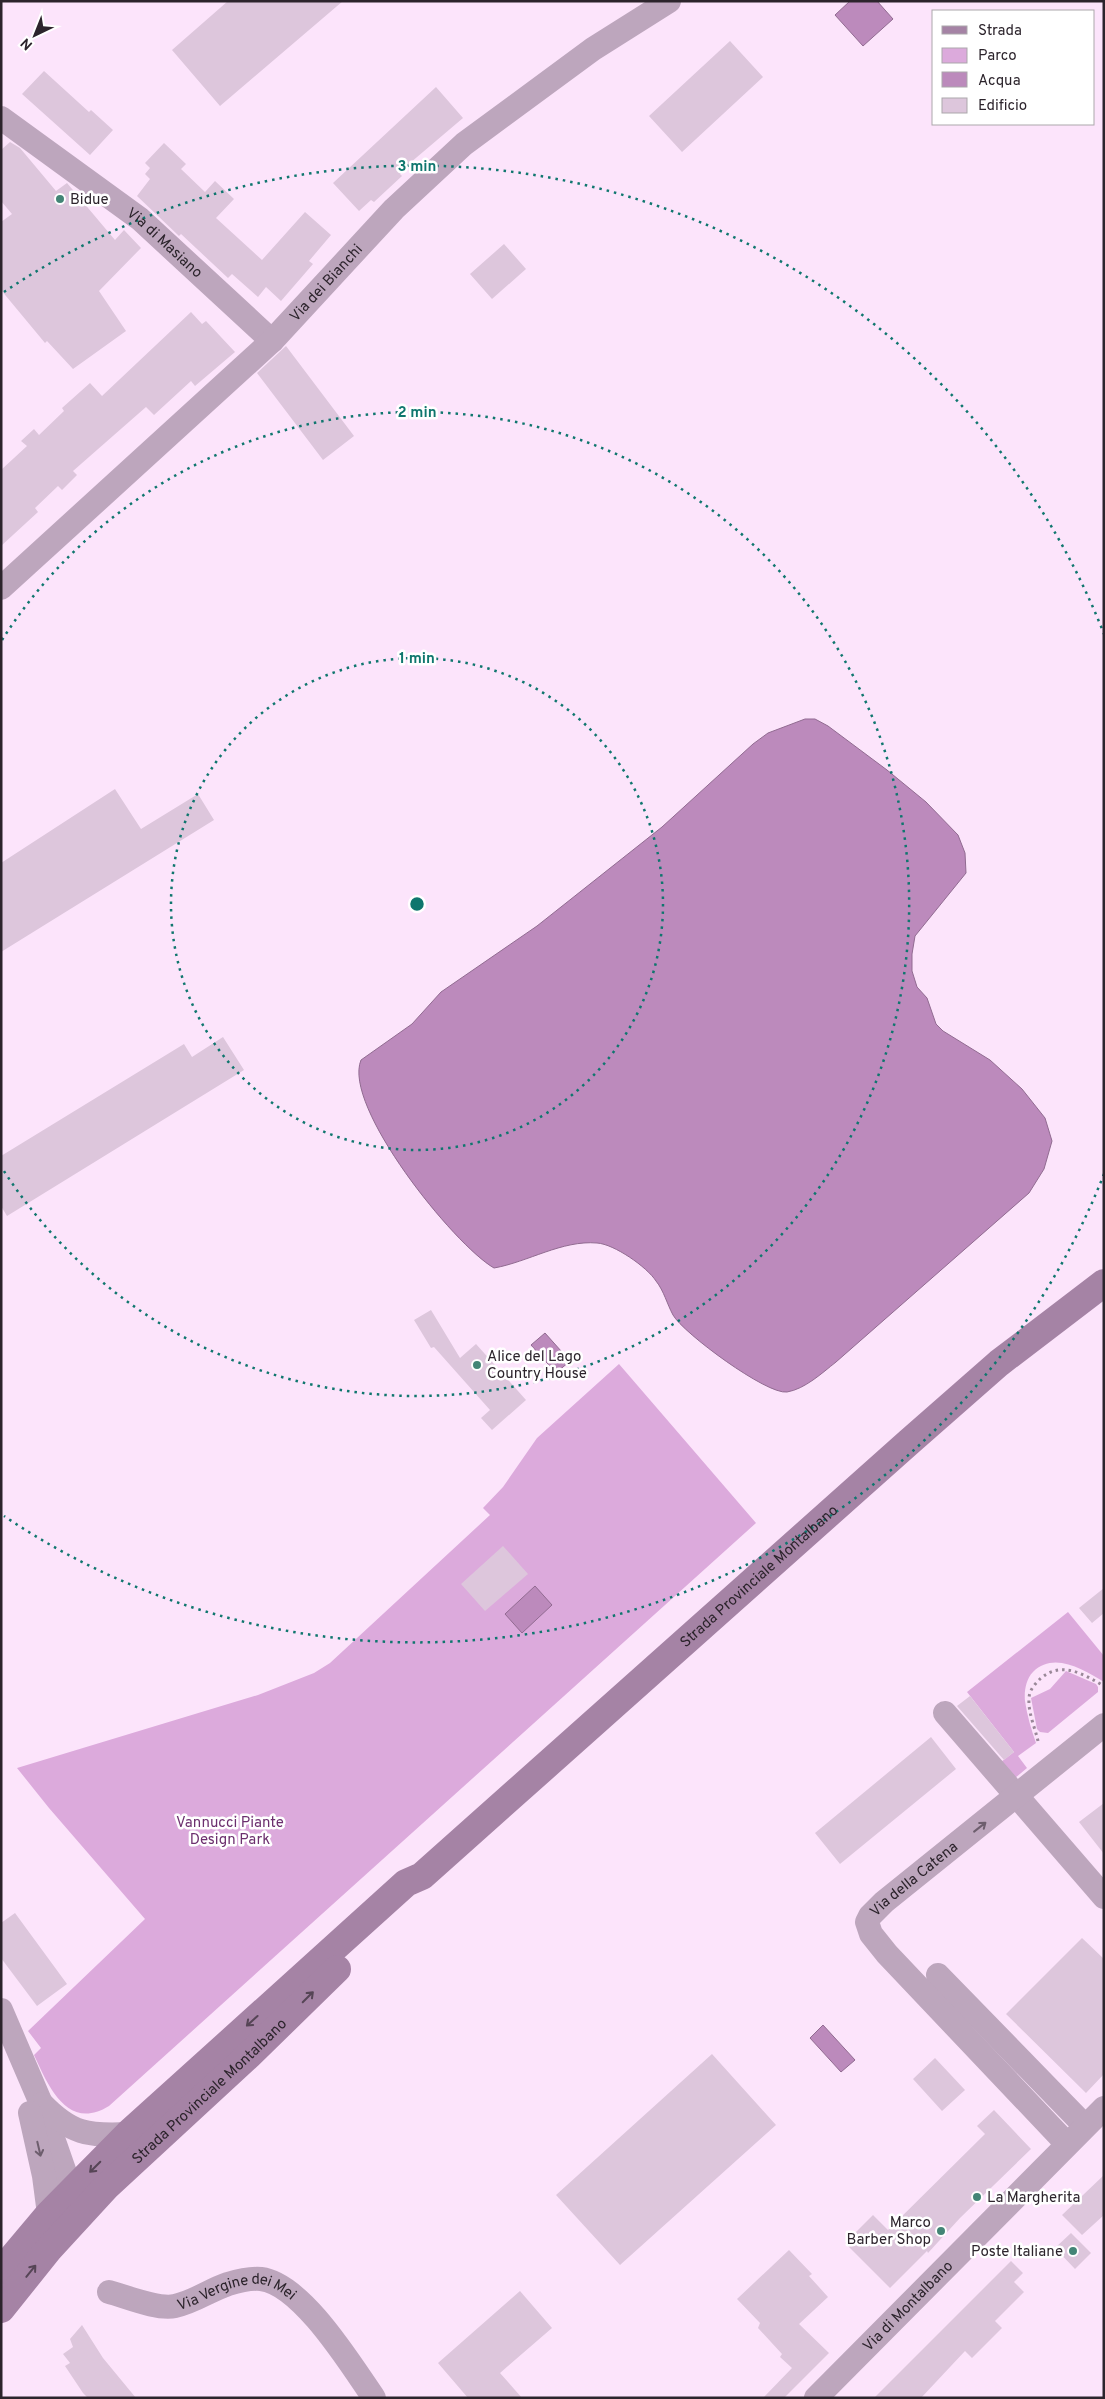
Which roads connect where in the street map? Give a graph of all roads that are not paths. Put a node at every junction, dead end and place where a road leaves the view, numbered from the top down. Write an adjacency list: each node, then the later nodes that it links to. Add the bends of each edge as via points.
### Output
1 (669, 1): 3 (street, Via dei Bianchi, via 593,49 464,144 394,209)
2 (1, 118): 3 (street, Via di Masiano, via 140,219)
3 (272, 342): 4 (street, Via dei Bianchi)
4 (1, 588)
5 (1104, 1283): 9 (main road, Strada Provinciale Montalbano, via 999,1363)
6 (945, 1713): 8 (street)
7 (1104, 1725): 8 (street, Via della Catena)
8 (1017, 1796): 10 (street); 14 (street, Via della Catena, one-way to 8, via 870,1934 867,1922 870,1916)
9 (422, 1876): 19 (main road, Strada Provinciale Montalbano, one-way to 19, via 406,1883); 22 (main road, Strada Provinciale Montalbano, one-way to 9, via 129,2165 249,2055 415,1891)
10 (1104, 1898)
11 (938, 1974): 12 (street)
12 (958, 1996): 14 (street); 18 (street)
13 (1, 2010): 15 (street)
14 (942, 2012): 20 (street, Via della Catena)
15 (11, 2034): 16 (street); 22 (street, one-way to 22)
16 (40, 2101): 19 (street, via 55,2118 76,2130 100,2135); 21 (street)
17 (1104, 2108): 18 (street, Via di Montalbano)
18 (1085, 2126): 20 (street, Via di Montalbano)
19 (128, 2134): 21 (main road, Strada Provinciale Montalbano, one-way to 21)
20 (1067, 2144): 27 (street, Via di Montalbano)
21 (71, 2190): 22 (main road, Strada Provinciale Montalbano)
22 (57, 2222): 23 (main road, Strada Provinciale Montalbano); 25 (main road, Strada Provinciale Montalbano, one-way to 22)
23 (1, 2271)
24 (109, 2292): 26 (street, Via Vergine dei Mei, via 167,2307 240,2281 270,2281 288,2291 311,2313)
25 (1, 2309)
26 (374, 2398)
27 (816, 2398)

